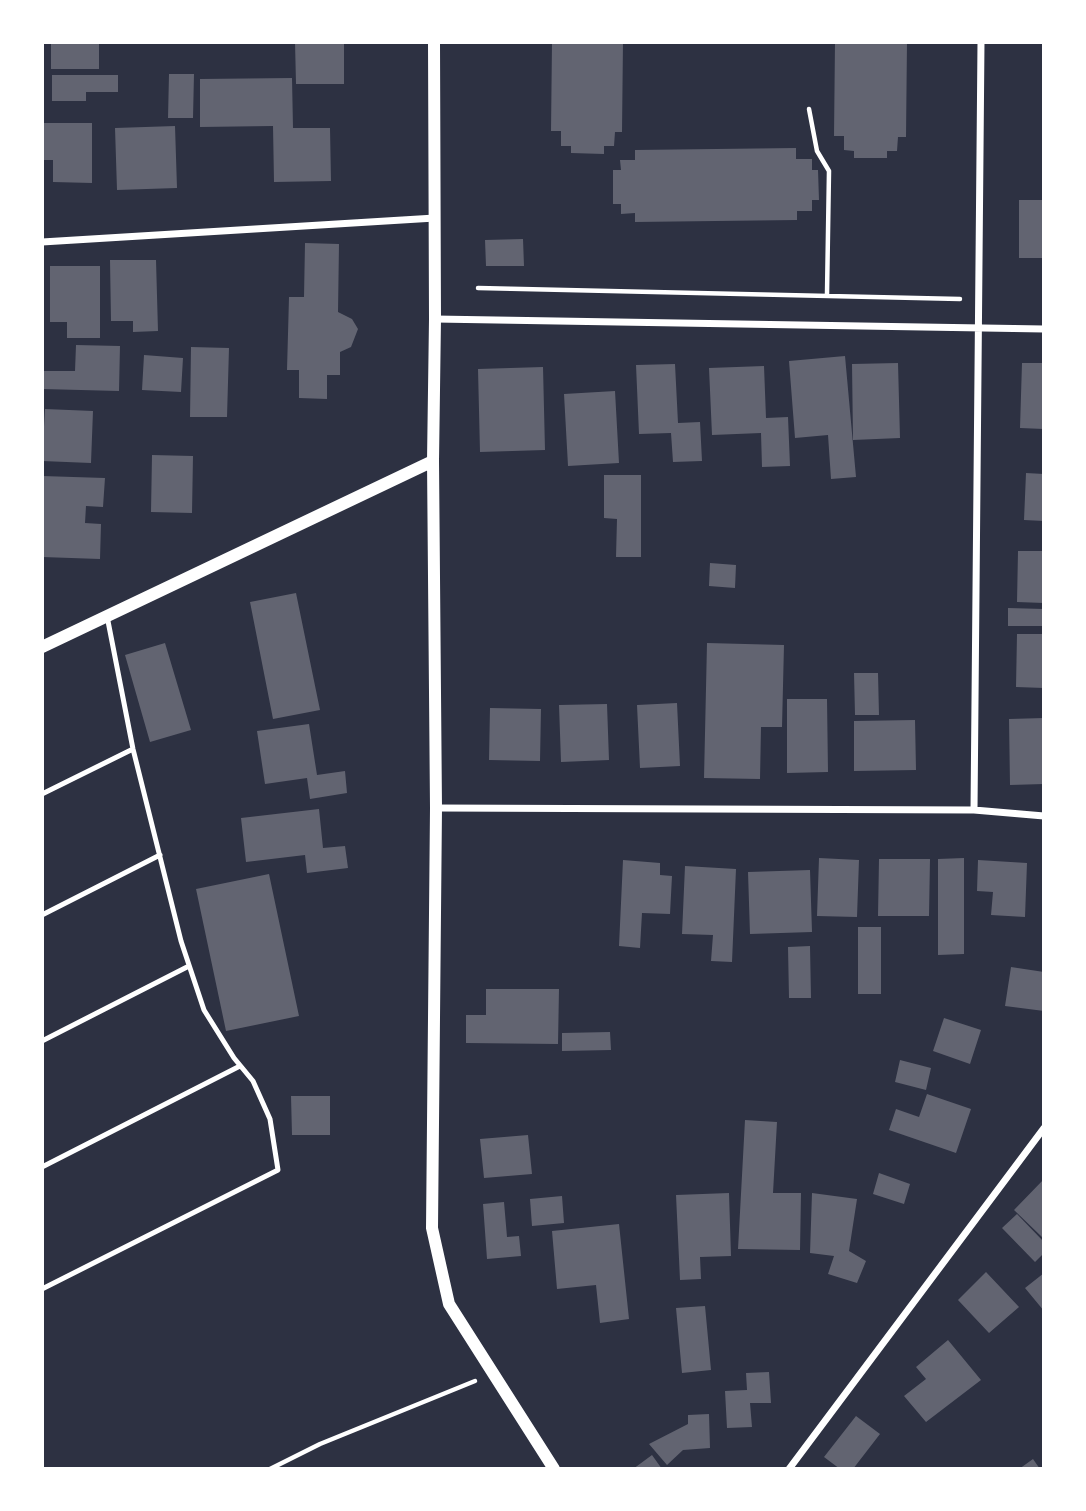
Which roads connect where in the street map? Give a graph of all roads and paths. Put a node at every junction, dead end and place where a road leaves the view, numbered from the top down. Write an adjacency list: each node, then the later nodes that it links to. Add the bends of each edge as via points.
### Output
1 (434, 42): 4 (street)
2 (981, 42): 8 (street)
3 (809, 109): 7 (path, via 817,151 829,171)
4 (435, 218): 5 (street); 9 (street)
5 (42, 242)
6 (478, 288): 8 (path)
7 (827, 294)
8 (979, 300): 10 (street)
9 (435, 319): 10 (street); 12 (street)
10 (978, 328): 11 (street); 18 (street)
11 (1044, 329)
12 (433, 461): 13 (street); 17 (street)
13 (107, 616): 14 (street); 15 (lane)
14 (42, 647)
15 (133, 749): 16 (lane); 20 (lane)
16 (42, 794)
17 (436, 808): 18 (street); 28 (street, via 432,1228 449,1304)
18 (974, 810): 19 (street)
19 (1044, 816)
20 (160, 855): 21 (lane); 22 (lane)
21 (42, 915)
22 (190, 966): 23 (lane); 24 (lane, via 204,1010)
23 (42, 1041)
24 (240, 1066): 26 (lane); 27 (lane, via 253,1081 270,1119 278,1170)
25 (1044, 1128): 31 (street)
26 (42, 1167)
27 (42, 1289)
28 (493, 1374): 29 (path); 30 (street)
29 (270, 1469)
30 (554, 1469)
31 (789, 1469)

